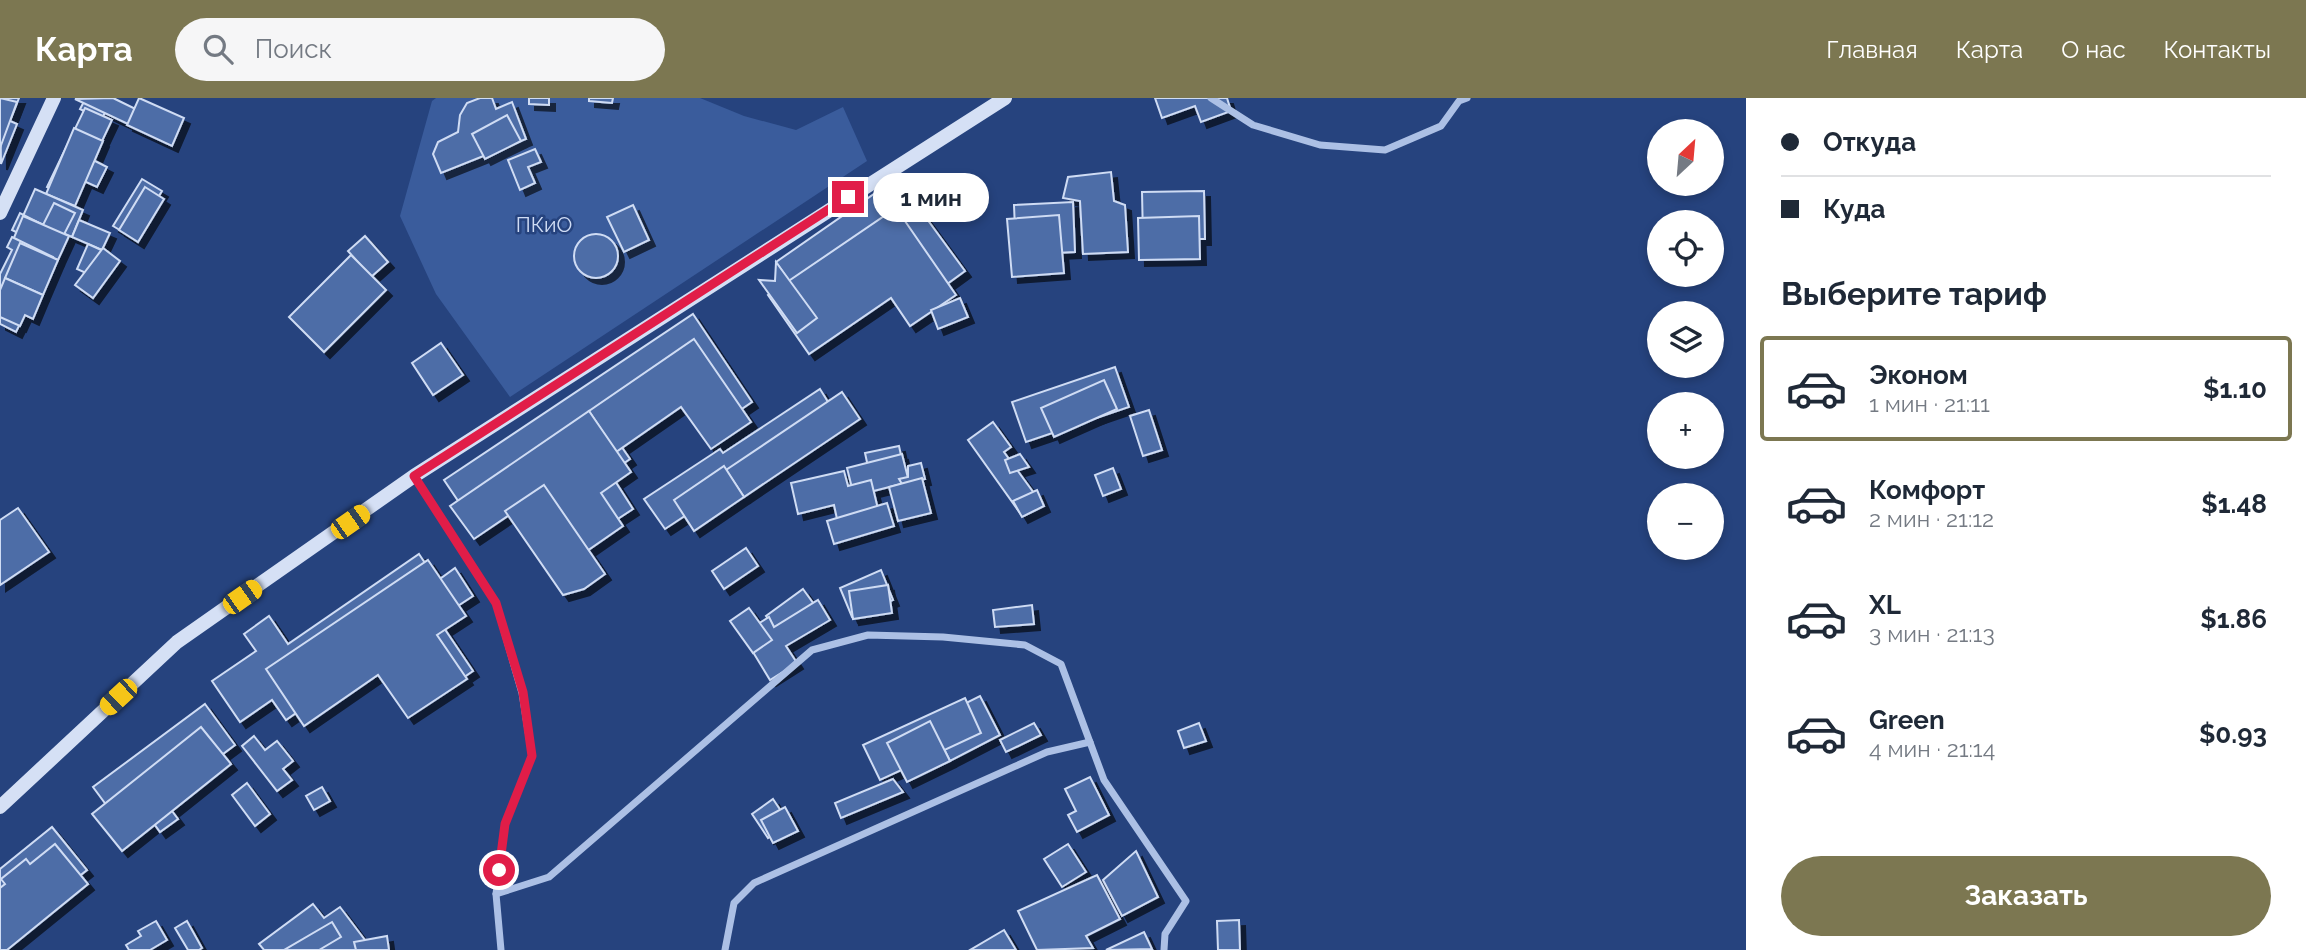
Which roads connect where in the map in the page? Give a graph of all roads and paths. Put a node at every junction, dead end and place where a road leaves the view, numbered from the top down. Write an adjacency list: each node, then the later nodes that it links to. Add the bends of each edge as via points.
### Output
1 (54, 98): 5 (street)
2 (1005, 98): 6 (street)
3 (1211, 98): 4 (street, via 1253,125 1320,145 1385,150 1441,126 1459,101)
4 (1467, 98)
5 (0, 213)
6 (414, 476): 8 (street, via 177,642); 9 (street, via 496,603 523,692 532,756 505,824)
7 (1090, 742): 9 (street, via 1061,664 1025,645 868,635 812,650 549,877); 11 (street, via 1047,752 754,883 734,903); 12 (street, via 1104,780 1186,901 1165,934)
8 (0, 807)
9 (496, 894): 10 (street)
10 (501, 950)
11 (725, 950)
12 (1164, 950)

